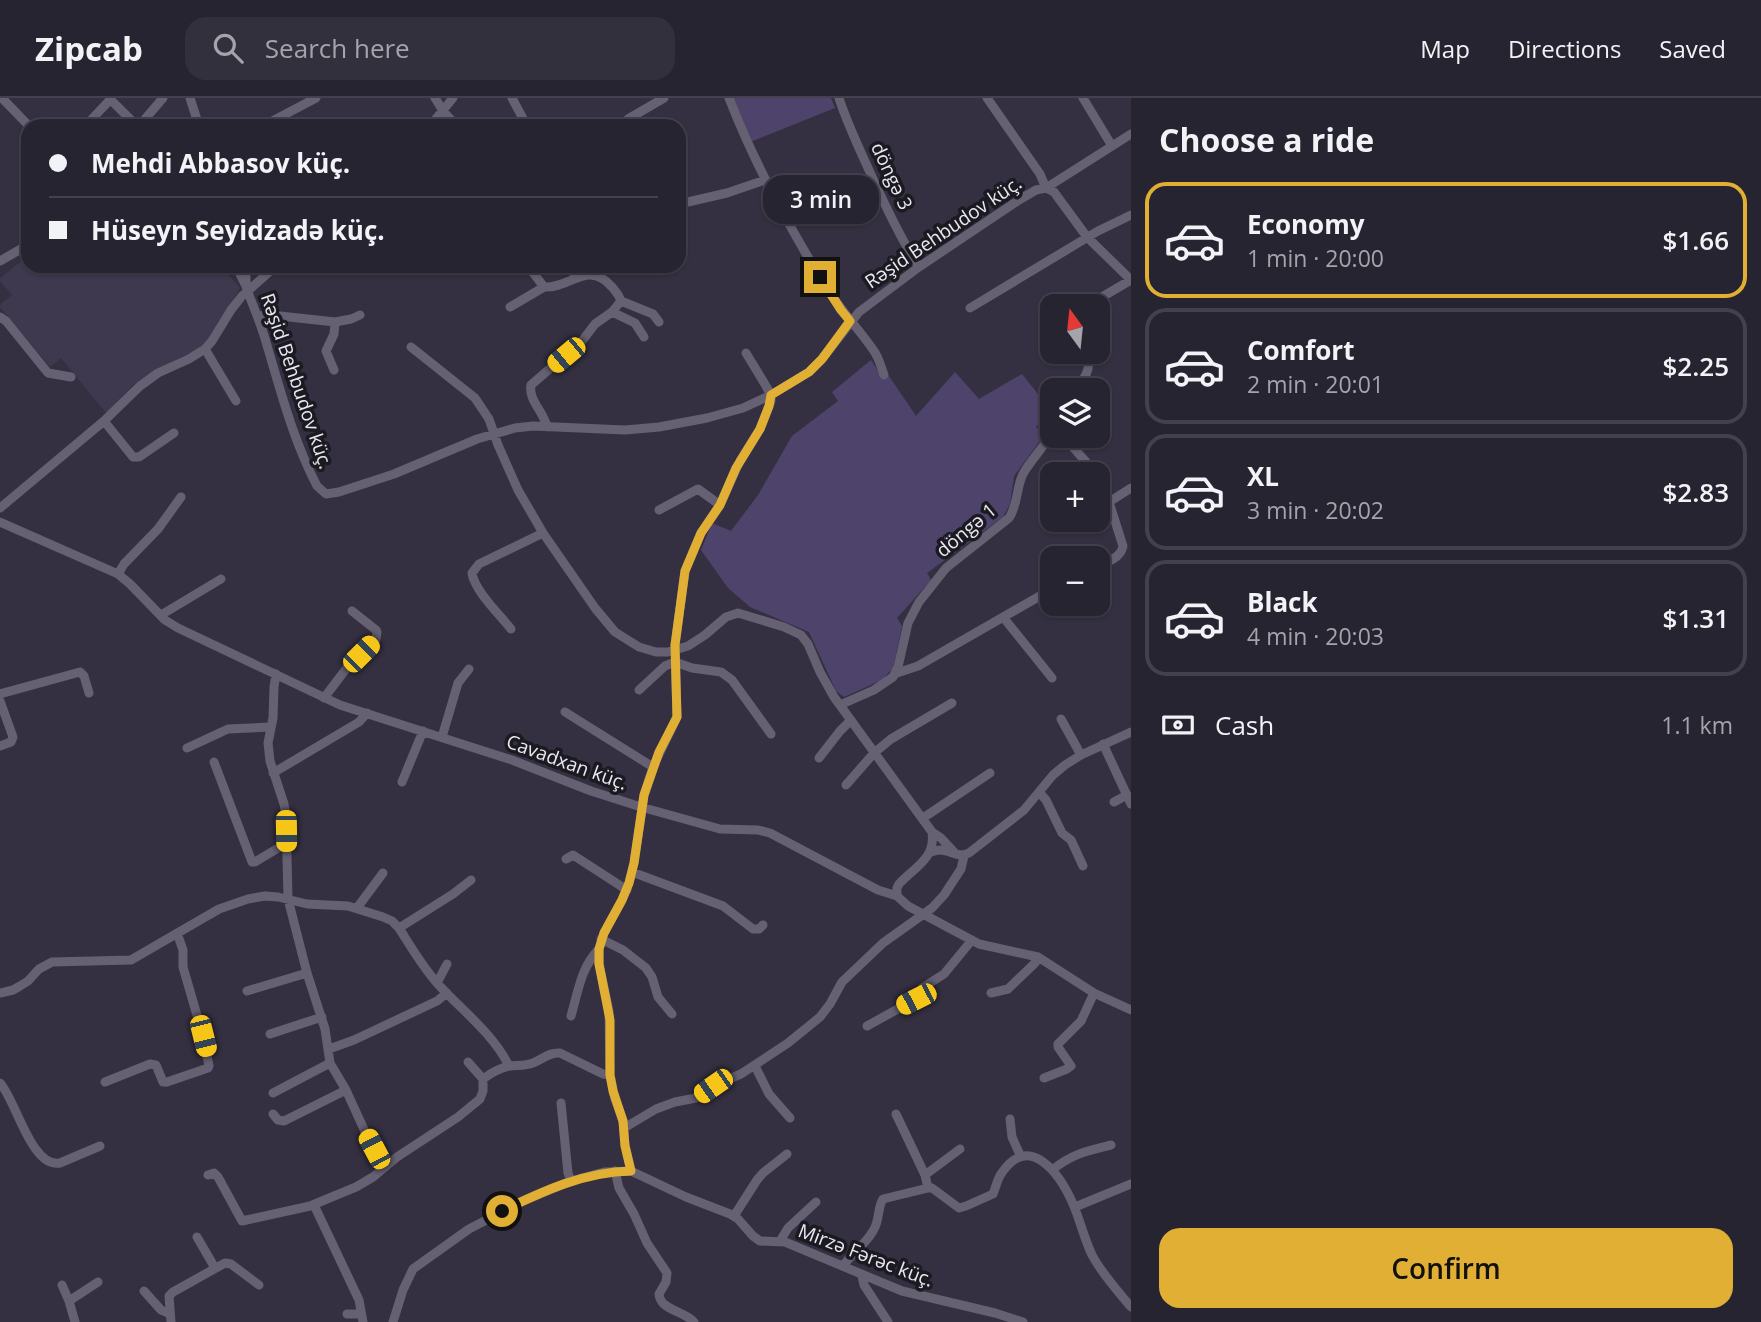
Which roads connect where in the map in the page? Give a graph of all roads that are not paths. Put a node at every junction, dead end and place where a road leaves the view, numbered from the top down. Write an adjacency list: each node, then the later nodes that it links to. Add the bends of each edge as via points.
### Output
1 (2, 98): 14 (street)
2 (163, 98): 17 (street)
3 (190, 98): 18 (street)
4 (316, 98): 19 (street)
5 (435, 98): 13 (street)
6 (453, 98): 13 (street)
7 (512, 98): 22 (street)
8 (664, 98): 23 (street)
9 (729, 98): 26 (street)
10 (839, 98): 33 (street, döngə 3, via 879,192)
11 (987, 98): 27 (street)
12 (1083, 98): 25 (street)
13 (443, 111): 20 (street); 21 (street)
14 (22, 119)
15 (92, 119): 16 (street, via 109,101)
16 (130, 119)
17 (144, 119)
18 (197, 119)
19 (277, 119)
20 (436, 119)
21 (450, 119)
22 (523, 119)
23 (628, 119)
24 (1131, 134): 25 (street, Rəşid Behbudov küç.)
25 (1112, 146): 27 (street, Rəşid Behbudov küç.)
26 (765, 180): 28 (street); 52 (street)
27 (1046, 188): 30 (street, via 1059,197); 33 (street, Rəşid Behbudov küç., via 1019,200)
28 (686, 202)
29 (1131, 215): 30 (street)
30 (1087, 237): 41 (street); 47 (street)
31 (21, 249): 32 (street)
32 (0, 261)
33 (919, 267): 52 (street, Rəşid Behbudov küç.)
34 (244, 273): 43 (street, Rəşid Behbudov küç.)
35 (266, 273): 43 (street)
36 (533, 273): 42 (street)
37 (573, 273): 40 (street)
38 (590, 273): 40 (street)
39 (598, 273): 45 (street)
40 (576, 277): 42 (street)
41 (1131, 280): 44 (street)
42 (544, 287): 46 (street)
43 (247, 288): 50 (street, Rəşid Behbudov küç.); 57 (street)
44 (1107, 294)
45 (621, 301): 48 (street); 54 (street, via 648,311)
46 (510, 307)
47 (970, 307)
48 (612, 312): 55 (street, via 635,323); 65 (street, via 531,385 530,393)
49 (360, 315): 53 (street)
50 (258, 316): 53 (street); 67 (street, Rəşid Behbudov küç., via 293,434 317,486 326,494 380,480)
51 (0, 317): 61 (street, via 48,373)
52 (850, 321): 60 (street, via 874,351); 62 (street, Rəşid Behbudov küç., via 809,372)
53 (335, 322): 59 (street, via 326,351)
54 (659, 322)
55 (644, 337)
56 (411, 347): 67 (street, via 475,398)
57 (205, 349): 63 (street); 64 (street, via 149,379)
58 (746, 353): 62 (street)
59 (334, 370)
60 (884, 375)
61 (71, 377)
62 (771, 395): 65 (street, Rəşid Behbudov küç., via 732,412 676,425 625,430); 74 (street, via 760,429)
63 (236, 401)
64 (104, 421): 66 (street, via 135,458); 76 (street)
65 (547, 427): 67 (street, Rəşid Behbudov küç.)
66 (174, 433)
67 (494, 433): 79 (street, via 518,490)
68 (1042, 448): 92 (street, döngə 1, via 1024,472 1009,518 946,568 913,609)
69 (1074, 448): 70 (street)
70 (1086, 462)
71 (1131, 488): 73 (street)
72 (181, 497): 82 (street)
73 (1110, 501)
74 (720, 505): 77 (street, via 698,489); 89 (street, via 701,533 685,571)
75 (1110, 505): 80 (street)
76 (0, 508)
77 (659, 510)
78 (0, 522): 82 (street, Cavadxan küç.)
79 (543, 533): 88 (street, via 479,564 472,573 477,587); 89 (street, via 615,632 649,651)
80 (1126, 553): 81 (street)
81 (1110, 560)
82 (117, 574): 86 (street, Cavadxan küç.)
83 (221, 579): 86 (street)
84 (1040, 596): 87 (street)
85 (352, 611): 98 (street, via 376,630 377,636)
86 (161, 615): 93 (street, Cavadxan küç., via 195,638)
87 (1003, 617): 92 (street, via 918,666); 94 (street)
88 (512, 629)
89 (675, 650): 90 (street); 101 (street, via 695,642 734,614 784,627 805,639)
90 (676, 662): 95 (street); 109 (street, via 728,676); 118 (street, via 677,717)
91 (469, 669): 110 (street, via 458,683)
92 (897, 673): 101 (street, via 874,690)
93 (276, 674): 98 (street, Cavadxan küç.); 106 (street)
94 (1052, 678)
95 (639, 690)
96 (89, 693): 97 (street, via 80,672)
97 (0, 694)
98 (324, 698): 103 (street, Cavadxan küç.)
99 (0, 701): 112 (street, via 13,737)
100 (952, 702): 114 (street)
101 (840, 705): 105 (street)
102 (565, 712): 118 (street)
103 (367, 713): 107 (street, Cavadxan küç.); 119 (street)
104 (1060, 719): 115 (street)
105 (851, 720): 114 (street); 116 (street)
106 (270, 727): 113 (street, via 228,729); 119 (street)
107 (423, 731): 110 (street, Cavadxan küç.); 121 (street)
108 (1131, 732): 111 (street)
109 (771, 734)
110 (442, 737): 126 (street, Cavadxan küç.)
111 (1103, 744): 115 (street); 124 (street)
112 (0, 746)
113 (187, 748)
114 (874, 753): 122 (street); 127 (street)
115 (1081, 755): 123 (street)
116 (819, 758)
117 (214, 762): 129 (street, via 252,862)
118 (653, 767): 126 (street)
119 (274, 773): 129 (street, via 285,804)
120 (990, 773): 127 (street)
121 (402, 782)
122 (846, 785)
123 (1039, 792): 132 (street, via 1016,817); 134 (street)
124 (1129, 799): 125 (street)
125 (1114, 802)
126 (641, 807): 135 (street); 139 (street, Cavadxan küç., via 720,829 770,833)
127 (922, 818): 128 (street)
128 (932, 832): 130 (street); 131 (street)
129 (287, 846): 140 (street)
130 (931, 852): 131 (street); 139 (street, via 899,884)
131 (954, 853): 132 (street)
132 (964, 856): 142 (street, via 944,895)
133 (566, 859): 138 (street, via 573,855)
134 (1083, 866)
135 (632, 872): 138 (street); 143 (street, via 723,906 753,929)
136 (383, 873): 141 (street)
137 (471, 880): 144 (street)
138 (627, 890): 147 (street)
139 (897, 896): 142 (street, Cavadxan küç.)
140 (288, 899): 141 (street); 145 (street, via 265,896 238,901); 152 (street)
141 (357, 908): 144 (street)
142 (925, 915): 146 (street, Cavadxan küç.); 151 (street, via 883,943)
143 (764, 925)
144 (399, 928): 153 (street)
145 (177, 933): 155 (street, via 131,960 46,964 20,986); 173 (street, via 209,1066 163,1082 156,1065 150,1063)
146 (972, 940): 148 (street, Cavadxan küç.); 163 (street, via 916,999)
147 (600, 944): 160 (street, via 623,950 646,968 657,998); 161 (street, via 585,967); 170 (street, via 599,964 610,1020)
148 (1038, 957): 157 (street, via 1008,989); 158 (street, Cavadxan küç.)
149 (848, 960): 151 (street)
150 (447, 964): 153 (street)
151 (857, 968): 169 (street, via 820,1017)
152 (307, 973): 154 (street); 162 (street)
153 (437, 983): 156 (street)
154 (247, 991)
155 (0, 993)
156 (447, 993): 165 (street); 168 (street, via 489,1035)
157 (991, 993)
158 (1094, 993): 159 (street, Cavadxan küç.); 171 (street, via 1081,1021 1058,1044 1070,1068)
159 (1131, 1010)
160 (671, 1014)
161 (571, 1016)
162 (321, 1017): 164 (street); 165 (street)
163 (867, 1026)
164 (270, 1034)
165 (329, 1049): 167 (street)
166 (468, 1062): 172 (street)
167 (330, 1063): 175 (street); 176 (street)
168 (509, 1066): 170 (street, via 526,1065 555,1052); 172 (street)
169 (755, 1066): 180 (street, via 769,1094); 182 (street)
170 (610, 1075): 182 (street)
171 (1044, 1078)
172 (483, 1079): 188 (street, via 480,1098)
173 (105, 1082)
174 (0, 1083): 184 (street, via 47,1160 60,1163)
175 (346, 1090): 178 (street, via 284,1121); 188 (street)
176 (273, 1093)
177 (561, 1103): 194 (street)
178 (273, 1114)
179 (896, 1114): 193 (street)
180 (790, 1118)
181 (1010, 1119): 187 (street)
182 (624, 1128): 191 (street)
183 (1111, 1145): 189 (street, via 1069,1157)
184 (100, 1146)
185 (960, 1149): 193 (street)
186 (787, 1154): 200 (street, via 757,1180)
187 (1020, 1155): 189 (street, via 1034,1156); 196 (street, via 1002,1172 993,1194 962,1208)
188 (385, 1167): 198 (street, via 356,1187)
189 (1052, 1170): 199 (street)
190 (615, 1171): 191 (street); 194 (street); 218 (street, via 647,1243 667,1273 660,1302)
191 (631, 1171): 200 (street, Mirzə Fərəc küç.)
192 (208, 1175): 198 (street, via 218,1177 242,1221)
193 (925, 1175): 196 (street)
194 (571, 1181): 217 (street, via 481,1222 419,1264 406,1281)
195 (1131, 1184): 199 (street)
196 (928, 1188): 203 (street, via 883,1199 873,1233)
197 (816, 1202): 202 (street)
198 (314, 1205): 215 (street, via 359,1300)
199 (1074, 1207): 211 (street, via 1093,1257)
200 (734, 1216): 202 (street, Mirzə Fərəc küç., via 760,1241)
201 (197, 1237): 204 (street)
202 (780, 1241): 203 (street, Mirzə Fərəc küç.)
203 (843, 1266): 205 (street, Mirzə Fərəc küç.)
204 (215, 1268): 208 (street, via 231,1264); 214 (street, via 169,1296)
205 (862, 1276): 213 (street, Mirzə Fərəc küç.); 219 (street)
206 (98, 1282): 210 (street)
207 (62, 1285): 210 (street)
208 (259, 1285)
209 (144, 1291): 214 (street)
210 (69, 1301): 216 (street)
211 (1131, 1307)
212 (347, 1314): 215 (street)
213 (989, 1317): 220 (street, Mirzə Fərəc küç.)
214 (170, 1318)
215 (362, 1318)
216 (75, 1322)
217 (393, 1322)
218 (694, 1322)
219 (888, 1322)
220 (1023, 1322)

